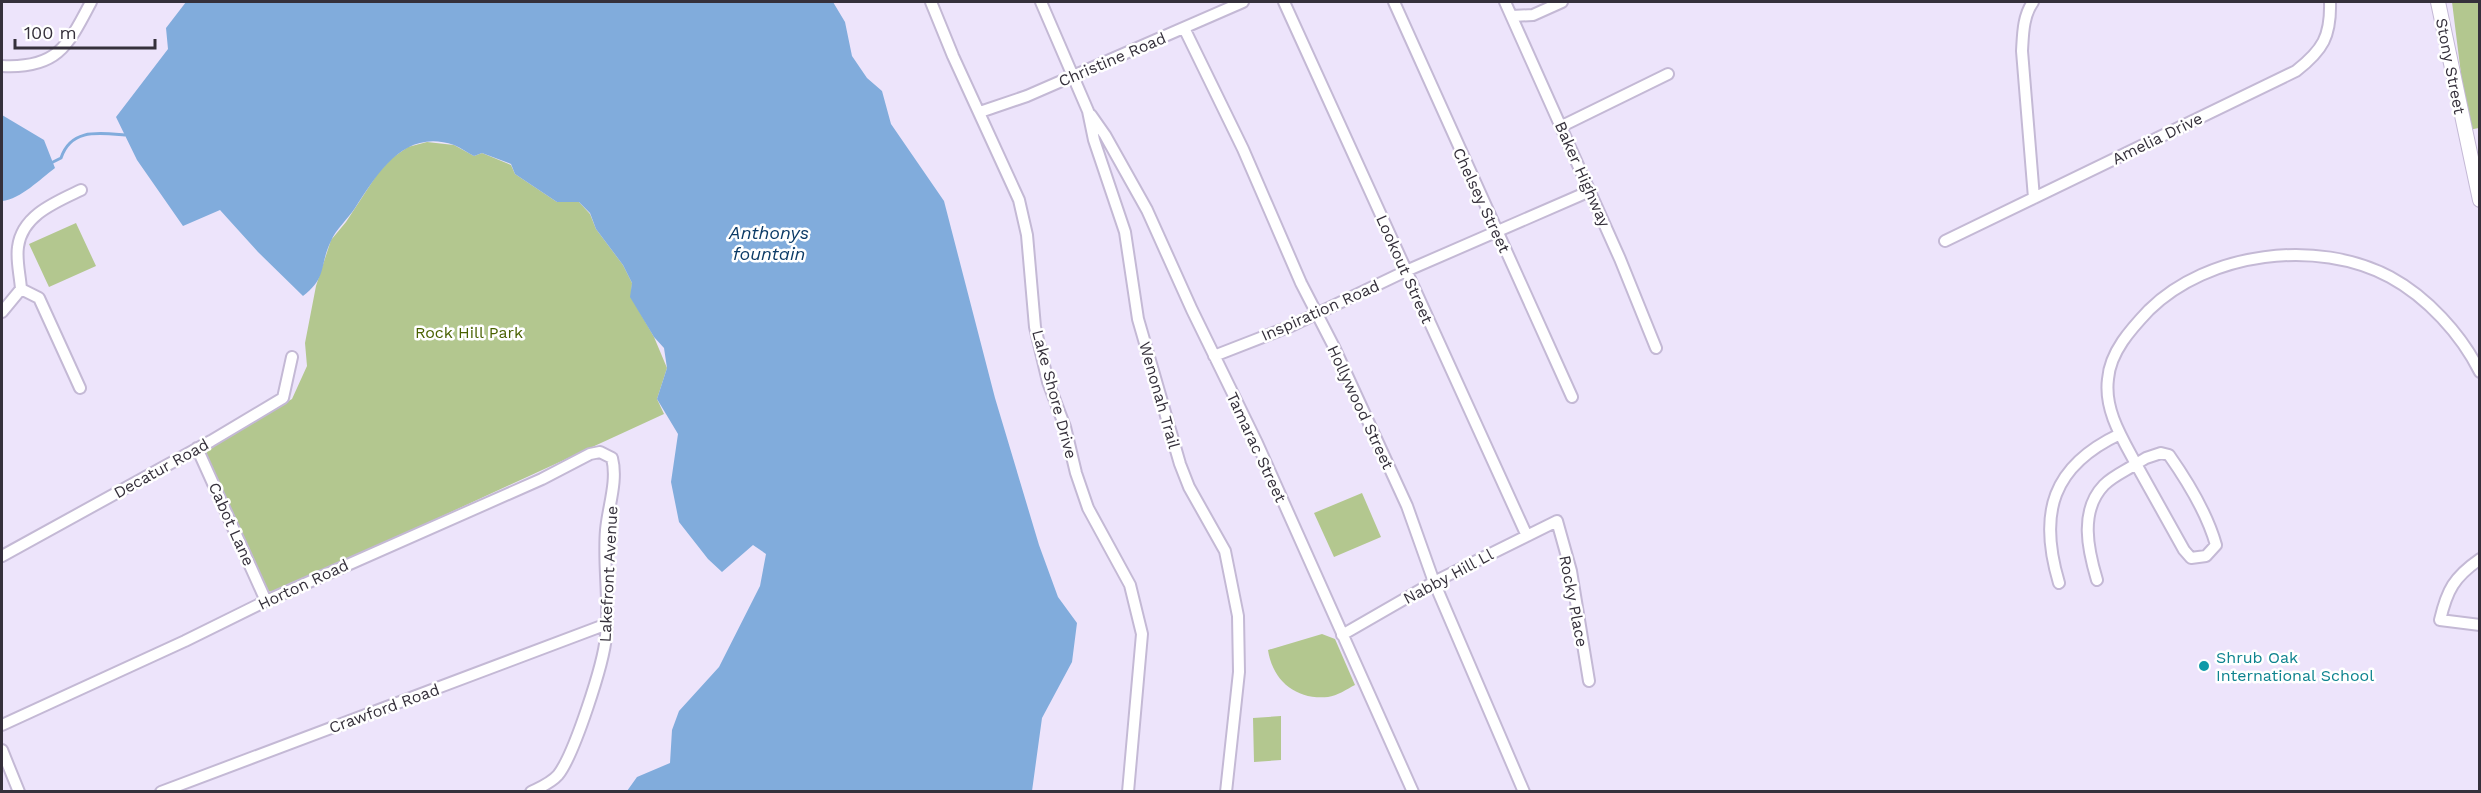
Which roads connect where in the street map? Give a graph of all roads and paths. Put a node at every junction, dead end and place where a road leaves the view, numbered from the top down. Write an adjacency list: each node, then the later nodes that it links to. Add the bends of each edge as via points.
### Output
1 (91, 2): 14 (street, via 64,48 35,64)
2 (930, 2): 18 (street, Lake Shore Drive)
3 (1041, 2): 16 (street, Wenonah Trail)
4 (1243, 2): 13 (street, Christine Road)
5 (1284, 2): 26 (street, Lookout Street)
6 (1394, 2): 24 (street, Chelsey Street)
7 (1505, 2): 12 (street, Baker Highway)
8 (1562, 2): 12 (street, via 1533,15)
9 (2033, 2): 22 (street, via 2023,27 2022,51)
10 (2330, 2): 22 (street, Amelia Drive, via 2323,46 2296,71)
11 (2438, 2): 23 (street, Stony Street)
12 (1512, 16): 19 (street, Baker Highway)
13 (1184, 28): 16 (street, Christine Road); 29 (street, Hollywood Street)
14 (2, 66)
15 (1668, 74): 19 (street)
16 (1073, 76): 17 (street, Wenonah Trail); 18 (street, Christine Road)
17 (1088, 111): 31 (street, Tamarac Street, via 1106,135 1147,210); 59 (street, Wenonah Trail, via 1125,232 1138,319 1171,435 1189,487 1225,551 1238,616 1239,672)
18 (980, 112): 58 (street, Lake Shore Drive, via 1023,213 1035,327 1076,473 1088,508 1130,585 1142,634)
19 (1562, 126): 21 (street, Baker Highway)
20 (81, 190): 27 (street, via 38,213 26,226 18,247)
21 (1590, 191): 24 (street, Inspiration Road); 30 (street, Baker Highway)
22 (2034, 198): 25 (street, Amelia Drive)
23 (2480, 200)
24 (1497, 232): 26 (street, Inspiration Road); 35 (street, Chelsey Street)
25 (1945, 241)
26 (1406, 271): 29 (street, Inspiration Road); 41 (street, Lookout Street)
27 (21, 289): 28 (street); 34 (street, via 39,298)
28 (2, 312)
29 (1317, 314): 31 (street, Inspiration Road); 45 (street, Hollywood Street, via 1407,506)
30 (1656, 348)
31 (1214, 356): 50 (street, Tamarac Street)
32 (292, 357): 37 (street, Decatur Road, via 283,398)
33 (2480, 372): 36 (street, via 2471,355 2431,308 2390,277 2343,261 2309,256 2235,262 2186,282 2167,295 2125,338 2108,379 2108,397)
34 (80, 388)
35 (1572, 397)
36 (2120, 434): 39 (street); 46 (street, via 2100,443 2069,470 2051,504 2049,539)
37 (197, 448): 42 (street, Decatur Road); 47 (street, Cabot Lane)
38 (606, 453): 47 (street, Horton Road, via 590,454); 48 (street, Lakefront Avenue, via 612,458 614,472 606,531)
39 (2136, 464): 39 (street, via 2161,453 2169,455 2210,527 2216,545 2206,556 2191,558 2184,550); 44 (street, via 2103,486 2090,510 2088,545)
40 (1557, 521): 41 (street, Nabby Hill Ll); 51 (street, Rocky Place, via 1571,571)
41 (1527, 536): 45 (street, Nabby Hill Ll)
42 (2, 556)
43 (2480, 559): 49 (street, via 2465,569 2446,593 2440,620)
44 (2097, 580)
45 (1434, 582): 50 (street, Nabby Hill Ll); 61 (street, Hollywood Street)
46 (2059, 583)
47 (266, 601): 52 (street, Horton Road)
48 (607, 624): 54 (street, Lakefront Avenue, via 604,653 594,686 568,755); 56 (street, Crawford Road)
49 (2480, 625)
50 (1342, 635): 60 (street, Tamarac Street)
51 (1589, 681)
52 (2, 725)
53 (2, 750): 55 (street)
54 (551, 787): 57 (street)
55 (19, 792)
56 (161, 792)
57 (531, 792)
58 (1128, 792)
59 (1226, 792)
60 (1413, 792)
61 (1524, 792)

